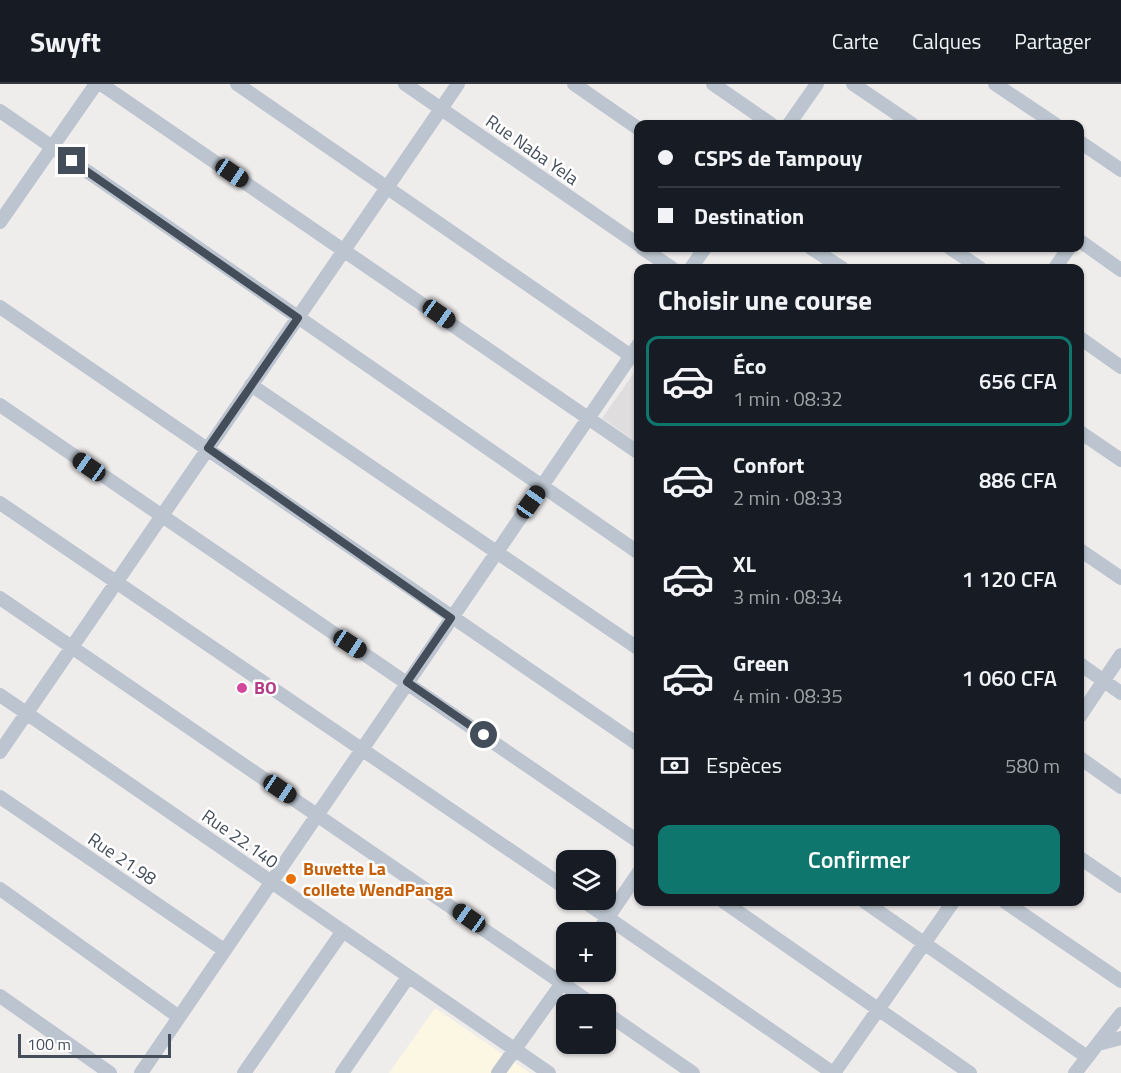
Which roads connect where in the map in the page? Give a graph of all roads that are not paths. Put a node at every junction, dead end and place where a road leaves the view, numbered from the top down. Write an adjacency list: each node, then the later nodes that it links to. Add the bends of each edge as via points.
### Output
1 (96, 84): 19 (street)
2 (101, 84): 25 (street)
3 (237, 84): 21 (street)
4 (405, 84): 11 (street, Rue Naba Yela)
5 (458, 84): 11 (street)
6 (574, 84): 17 (street)
7 (713, 84): 13 (street)
8 (817, 84): 14 (street)
9 (853, 84): 15 (street)
10 (995, 84): 16 (street)
11 (441, 109): 21 (street); 23 (street, Rue Naba Yela)
12 (0, 111): 19 (street)
13 (765, 120)
14 (792, 120)
15 (906, 120)
16 (1048, 120)
17 (634, 126)
18 (1084, 145): 20 (street)
19 (52, 147): 22 (street); 34 (street)
20 (1121, 170)
21 (387, 189): 25 (street); 36 (street)
22 (2, 216)
23 (634, 242)
24 (1084, 244): 32 (street)
25 (345, 249): 34 (street); 41 (street)
26 (649, 252): 29 (street, Rue Naba Yela)
27 (817, 252): 30 (street)
28 (956, 252): 31 (street)
29 (666, 264)
30 (836, 264)
31 (974, 264)
32 (1121, 270)
33 (0, 307): 43 (street)
34 (298, 318): 39 (street); 46 (street)
35 (1084, 341): 38 (street)
36 (634, 349)
37 (634, 351): 41 (street)
38 (1121, 367)
39 (251, 386): 43 (street); 50 (street)
40 (0, 405): 48 (street)
41 (589, 418): 44 (street); 46 (street)
42 (1084, 435): 45 (street)
43 (208, 448): 48 (street); 55 (street)
44 (634, 450)
45 (1121, 460)
46 (542, 486): 49 (street); 50 (street)
47 (0, 503): 53 (street)
48 (161, 517): 53 (street); 61 (street)
49 (634, 550)
50 (497, 551): 55 (street); 56 (street)
51 (1084, 553): 52 (street)
52 (1121, 578)
53 (116, 582): 57 (street); 67 (street)
54 (0, 598): 57 (street)
55 (451, 618): 61 (street); 66 (street)
56 (634, 646)
57 (71, 648): 65 (street); 72 (street)
58 (1121, 655): 60 (street)
59 (1084, 667): 60 (street)
60 (1104, 681): 62 (street); 64 (street)
61 (407, 682): 67 (street); 73 (street)
62 (1121, 693)
63 (0, 695): 65 (street, Rue 22.140)
64 (1084, 710)
65 (26, 713): 68 (street); 76 (street, Rue 22.140)
66 (634, 742)
67 (361, 750): 72 (street); 77 (street)
68 (0, 752)
69 (1084, 761): 70 (street)
70 (1121, 787)
71 (0, 797): 89 (street, Rue 21.98)
72 (318, 815): 76 (street); 90 (street)
73 (634, 839)
74 (1084, 861): 78 (street)
75 (634, 879): 85 (street)
76 (271, 882): 87 (street, Rue 22.140); 89 (street)
77 (556, 882)
78 (1121, 886)
79 (0, 889): 99 (street)
80 (730, 906): 97 (street)
81 (871, 906): 88 (street)
82 (950, 906): 88 (street)
83 (1011, 906): 92 (street)
84 (596, 910): 85 (street)
85 (608, 918): 86 (street); 112 (street)
86 (605, 922)
87 (343, 932): 91 (street, Rue 22.140); 107 (street)
88 (925, 943): 97 (street); 104 (street)
89 (225, 950): 99 (street)
90 (556, 970)
91 (408, 977): 103 (street, Rue 22.140); 108 (street)
92 (1121, 981)
93 (563, 982): 103 (street)
94 (571, 982): 95 (street)
95 (583, 994)
96 (0, 996): 105 (street)
97 (879, 1009): 112 (street); 113 (street)
98 (1121, 1014): 102 (street)
99 (179, 1017): 106 (street)
100 (616, 1020): 111 (street)
101 (1121, 1038): 102 (street)
102 (1098, 1044): 104 (street)
103 (515, 1050): 109 (street); 110 (street, Rue 22.140)
104 (1087, 1057): 114 (street)
105 (110, 1073)
106 (141, 1073)
107 (244, 1073)
108 (342, 1073)
109 (498, 1073)
110 (549, 1073)
111 (693, 1073)
112 (834, 1073)
113 (970, 1073)
114 (1075, 1073)

